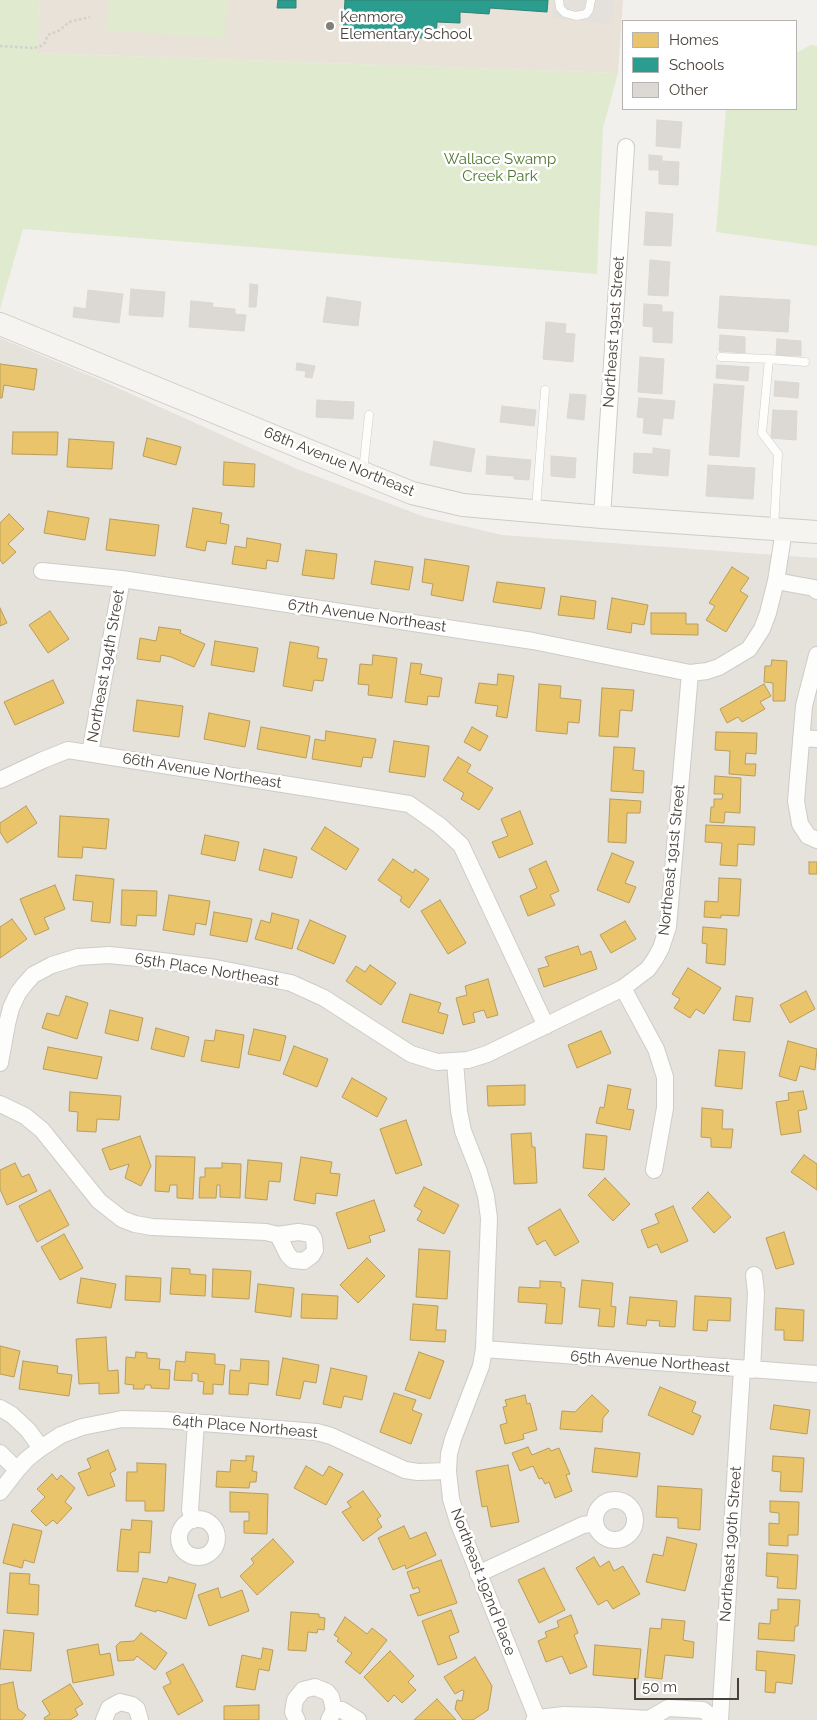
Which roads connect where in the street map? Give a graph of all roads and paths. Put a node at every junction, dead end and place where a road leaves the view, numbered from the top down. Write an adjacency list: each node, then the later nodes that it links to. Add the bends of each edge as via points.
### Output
1 (559, 0): 2 (lane, via 565,13 576,16 586,14)
2 (591, 0)
3 (90, 17): 4 (path, via 69,22 48,35 40,47)
4 (0, 46)
5 (626, 147): 14 (street, Northeast 191st Street)
6 (0, 324): 12 (street, 68th Avenue Northeast)
7 (720, 357): 8 (lane)
8 (769, 359): 9 (lane); 15 (lane, via 762,433 778,454)
9 (805, 362)
10 (545, 390): 13 (lane)
11 (369, 416): 12 (lane)
12 (363, 473): 13 (street, 68th Avenue Northeast, via 412,493 455,503)
13 (536, 511): 14 (street, 68th Avenue Northeast)
14 (602, 517): 15 (street, 68th Avenue Northeast)
15 (779, 529): 16 (street, 68th Avenue Northeast); 19 (street)
16 (817, 532)
17 (42, 571): 18 (street, 67th Avenue Northeast)
18 (122, 579): 22 (street, 67th Avenue Northeast, via 533,640); 24 (street, Northeast 194th Street)
19 (776, 581): 20 (street); 22 (street, via 762,629 749,648 719,667)
20 (817, 591)
21 (817, 655): 23 (street, via 804,706)
22 (690, 673): 27 (street, Northeast 191st Street, via 668,927 661,948 648,969)
23 (809, 739): 26 (street, via 796,801 800,824 808,836)
24 (90, 753): 25 (street, 66th Avenue Northeast, via 68,750); 28 (street, 66th Avenue Northeast, via 409,804 439,825 461,846)
25 (0, 780)
26 (817, 840)
27 (623, 988): 28 (street, 65th Place Northeast); 32 (street, via 656,1049 665,1077 665,1108)
28 (546, 1026): 29 (street, 65th Place Northeast, via 487,1054)
29 (456, 1062): 30 (street, 65th Place Northeast, via 436,1062 411,1054 324,998 291,984 216,968 109,955 72,958 33,975 11,1008); 35 (street, Northeast 192nd Place, via 460,1118 486,1196 489,1218)
30 (0, 1063)
31 (0, 1104): 33 (street, via 25,1116 42,1130 99,1201 122,1219 152,1227)
32 (654, 1170)
33 (278, 1235)
34 (754, 1276): 36 (street, Northeast 190th Street, via 756,1293)
35 (484, 1349): 36 (street, 65th Avenue Northeast); 43 (street, Northeast 192nd Place, via 481,1366 452,1439)
36 (747, 1369): 37 (street, 65th Avenue Northeast); 56 (street, Northeast 190th Street)
37 (817, 1374)
38 (0, 1408): 40 (street, via 28,1430)
39 (196, 1423): 40 (street, 64th Place Northeast, via 140,1419 106,1422 62,1435); 43 (street, 64th Place Northeast, via 317,1432 405,1470); 45 (street, via 190,1510)
40 (41, 1448): 42 (street)
41 (0, 1454): 42 (street)
42 (17, 1470): 44 (street)
43 (448, 1471): 47 (street, Northeast 192nd Place, via 451,1499)
44 (0, 1492)
45 (193, 1520)
46 (595, 1522): 47 (street)
47 (478, 1574): 49 (street, Northeast 192nd Place)
48 (331, 1715): 52 (street, via 333,1703 327,1692 309,1688 294,1700 293,1712); 53 (street, via 342,1710)
49 (536, 1719): 54 (street, via 564,1715)
50 (104, 1720): 51 (street, via 108,1708 120,1702 132,1705)
51 (140, 1720)
52 (297, 1720)
53 (358, 1720)
54 (650, 1720): 55 (street, via 668,1708 703,1710)
55 (716, 1720)
56 (720, 1720)

